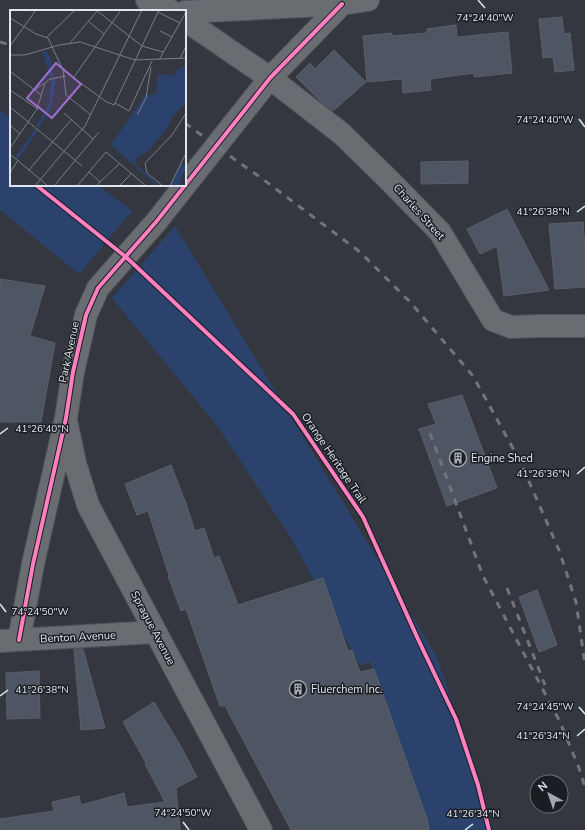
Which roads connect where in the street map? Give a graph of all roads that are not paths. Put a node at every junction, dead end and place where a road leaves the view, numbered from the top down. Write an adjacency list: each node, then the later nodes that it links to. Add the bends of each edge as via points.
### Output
1 (147, 0): 4 (street)
2 (368, 0): 3 (street)
3 (342, 4): 5 (street); 7 (street)
4 (169, 10)
5 (186, 12)
6 (186, 21): 7 (street, Charles Street)
7 (270, 78): 8 (street, Park Avenue); 10 (street, Charles Street, via 342,134 440,232 493,320 511,327)
8 (186, 184)
9 (184, 186): 11 (street, Park Avenue, via 98,288 86,315)
10 (585, 326)
11 (66, 418): 12 (street, Sprague Avenue, via 75,463 88,505); 13 (street, Park Avenue, via 33,564)
12 (155, 632): 13 (street, Benton Avenue); 14 (street, Sprague Avenue)
13 (10, 641)
14 (261, 830)

